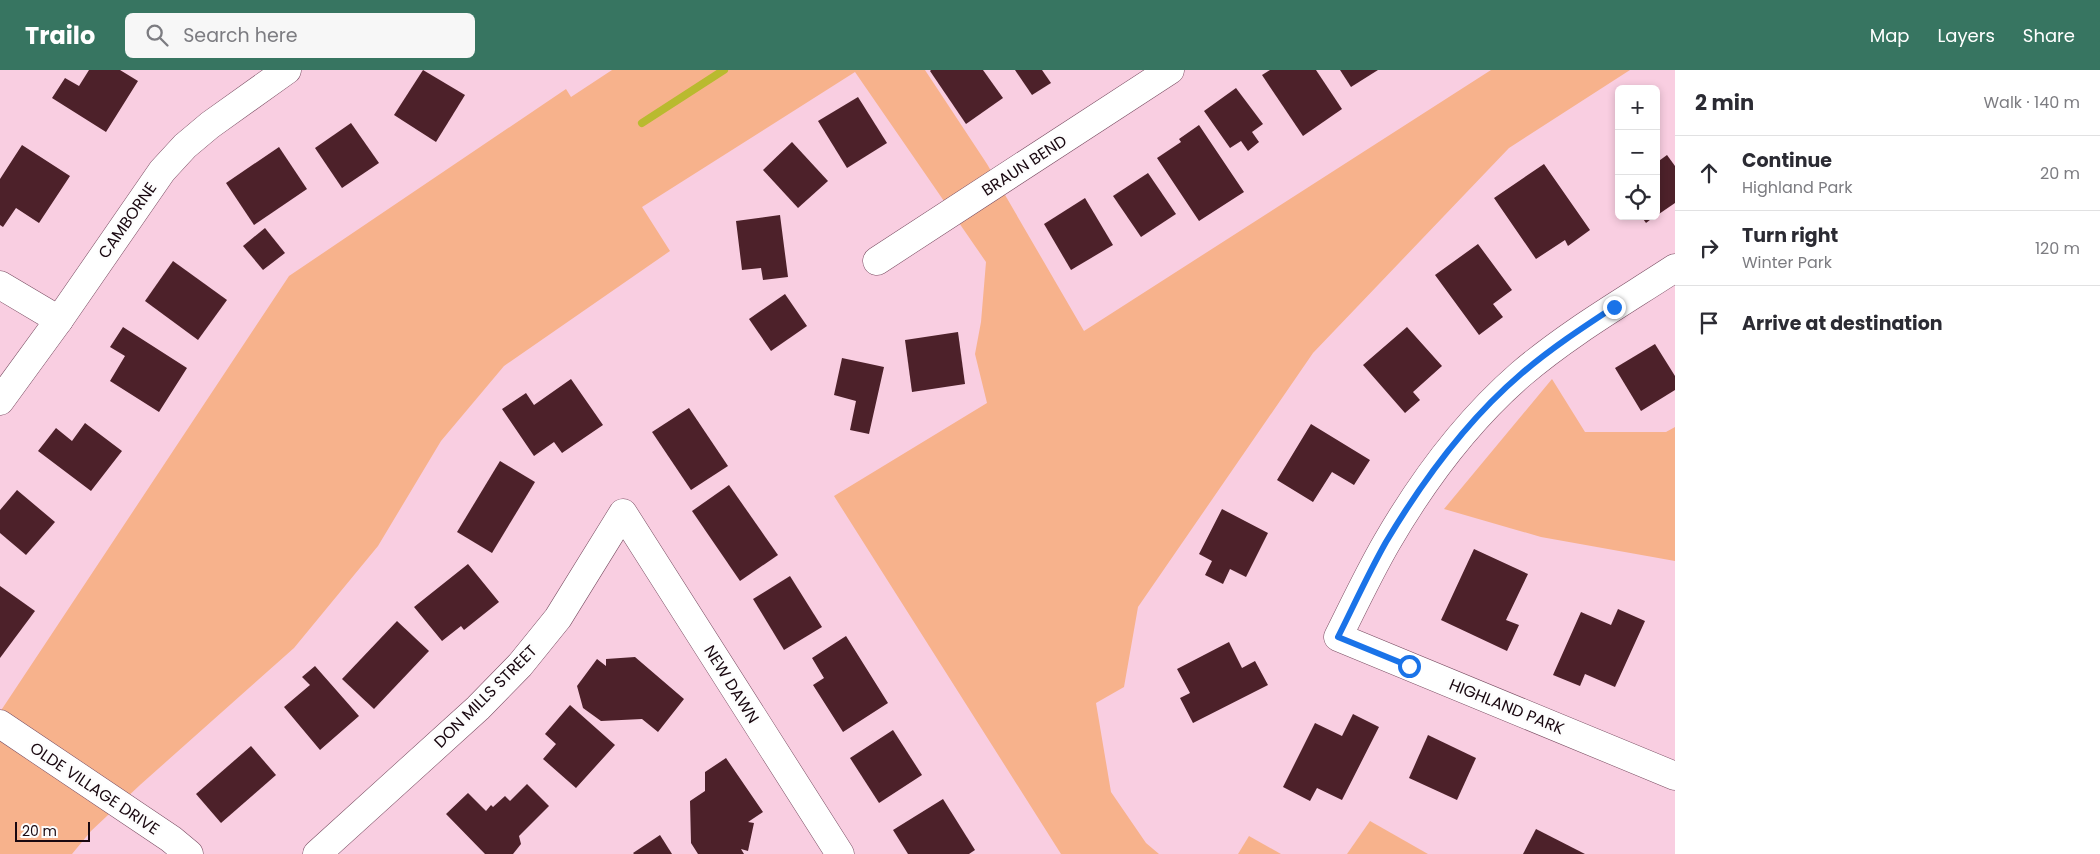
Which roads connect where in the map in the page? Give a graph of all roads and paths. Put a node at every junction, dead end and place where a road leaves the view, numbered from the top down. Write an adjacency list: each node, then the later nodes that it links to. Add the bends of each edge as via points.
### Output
1 (287, 70): 6 (street, CAMBORNE, via 184,146 142,197)
2 (1170, 70): 3 (street, BRAUN BEND)
3 (877, 261)
4 (1675, 268): 10 (street, HIGHLAND PARK, via 1568,337 1521,374 1480,414 1450,447 1413,499 1385,544 1338,637)
5 (0, 285): 6 (street)
6 (59, 320): 7 (street, CAMBORNE)
7 (0, 401)
8 (624, 513): 12 (street, DON MILLS STREET, via 558,618 520,665 478,708); 13 (street, NEW DAWN)
9 (0, 724): 11 (street, OLDE VILLAGE DRIVE)
10 (1675, 776)
11 (189, 854)
12 (317, 854)
13 (840, 854)

